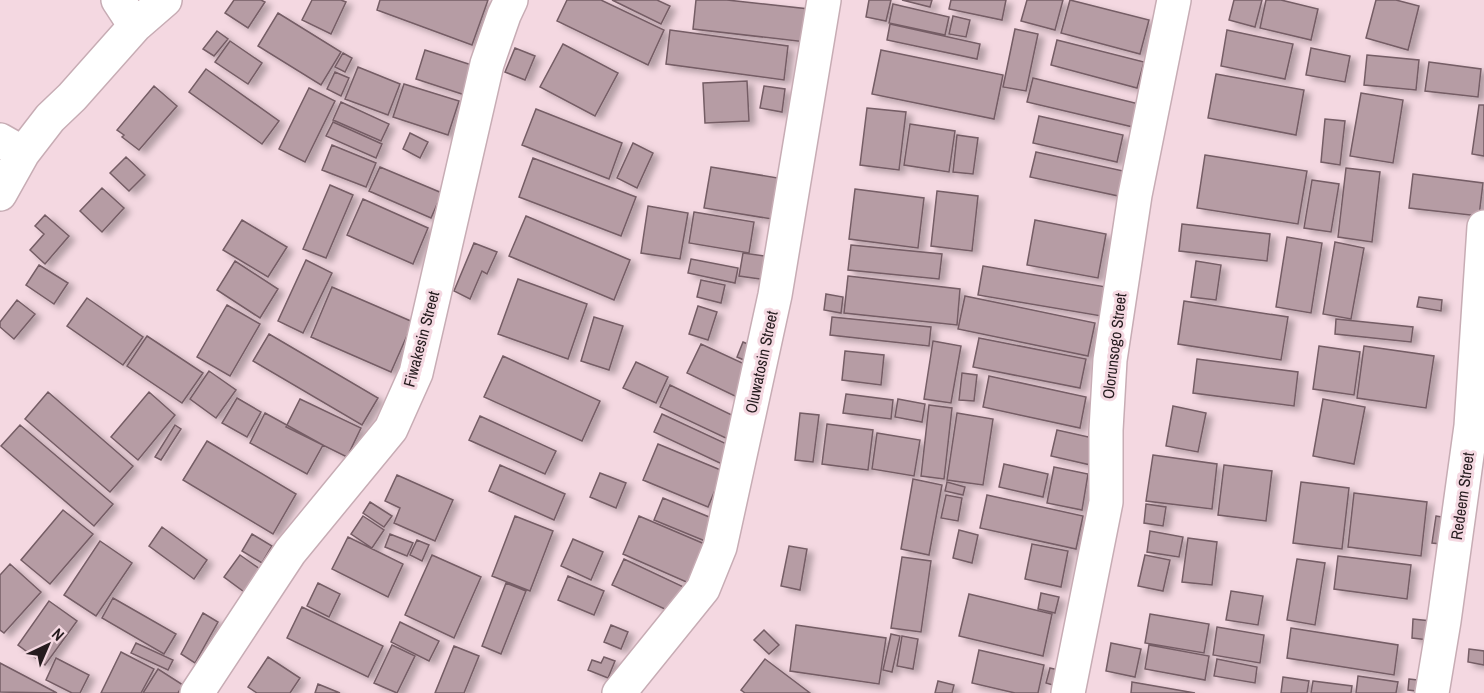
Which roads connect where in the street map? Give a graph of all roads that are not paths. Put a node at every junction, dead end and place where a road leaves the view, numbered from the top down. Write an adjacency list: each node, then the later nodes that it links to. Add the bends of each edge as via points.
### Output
1 (165, 0): 5 (street)
2 (511, 0): 9 (street, Fiwakesin Street, via 487,64 416,373 405,401 391,429 290,552)
3 (824, 0): 10 (street, Oluwatosin Street, via 775,295 720,547 703,589)
4 (1174, 0): 11 (street, Olorunsogo Street, via 1135,195 1110,360 1106,502)
5 (127, 13): 6 (street, via 72,97)
6 (11, 147): 7 (street)
7 (0, 194)
8 (1484, 226): 12 (street, Redeem Street, via 1471,426)
9 (197, 693)
10 (619, 693)
11 (1068, 693)
12 (1432, 693)

